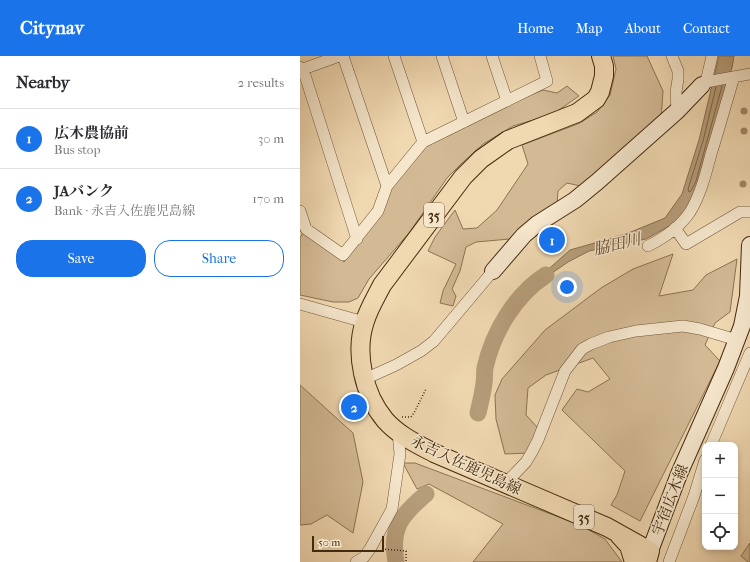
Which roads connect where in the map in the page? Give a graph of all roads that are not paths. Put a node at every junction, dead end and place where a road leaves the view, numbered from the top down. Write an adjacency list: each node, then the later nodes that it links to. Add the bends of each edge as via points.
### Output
1 (339, 56): 10 (street)
2 (343, 56): 18 (street)
3 (394, 56): 17 (street)
4 (442, 56): 16 (street)
5 (492, 56): 14 (street)
6 (540, 56): 14 (street, via 547,81)
7 (601, 56): 28 (main road, 永吉入佐鹿児島線 / 35, via 604,76 596,99 576,113 508,140 481,159 462,177 382,285)
8 (672, 56): 15 (street, via 678,71)
9 (712, 56): 13 (street)
10 (301, 68): 22 (street)
11 (750, 74): 12 (street)
12 (732, 78): 13 (street); 21 (street, via 702,184 690,212)
13 (706, 83): 15 (street)
14 (507, 101): 16 (street)
15 (677, 111): 25 (street, via 580,196 537,224)
16 (464, 122): 17 (street)
17 (423, 142): 18 (street)
18 (387, 186): 22 (street, via 378,211)
19 (300, 211): 22 (street, via 306,229 343,255)
20 (750, 212): 21 (street, via 740,212 686,244)
21 (675, 228): 24 (street)
22 (357, 239)
23 (750, 245): 27 (street, 宇宿広木線)
24 (648, 246)
25 (493, 271): 31 (street, via 434,341 396,365)
26 (300, 304): 28 (street)
27 (747, 313): 29 (street, 宇宿広木線)
28 (364, 322): 31 (main road, 永吉入佐鹿児島線 / 35, via 361,354)
29 (737, 340): 35 (street, via 683,326 636,330 609,337 582,349 565,371 532,452); 37 (street, 宇宿広木線, via 679,474)
30 (750, 353): 33 (street)
31 (365, 379): 32 (main road, 永吉入佐鹿児島線 / 35, via 370,395 385,420)
32 (399, 424): 35 (main road, 永吉入佐鹿児島線 / 35, via 418,445); 39 (street, via 400,454 392,509 370,549)
33 (712, 442)
34 (702, 470): 38 (street)
35 (505, 484): 36 (main road, 永吉入佐鹿児島線 / 35)
36 (617, 533): 37 (main road, 永吉入佐鹿児島線 / 35); 40 (main road, via 629,546)
37 (648, 556)
38 (670, 561)
39 (356, 562)
40 (634, 562)

